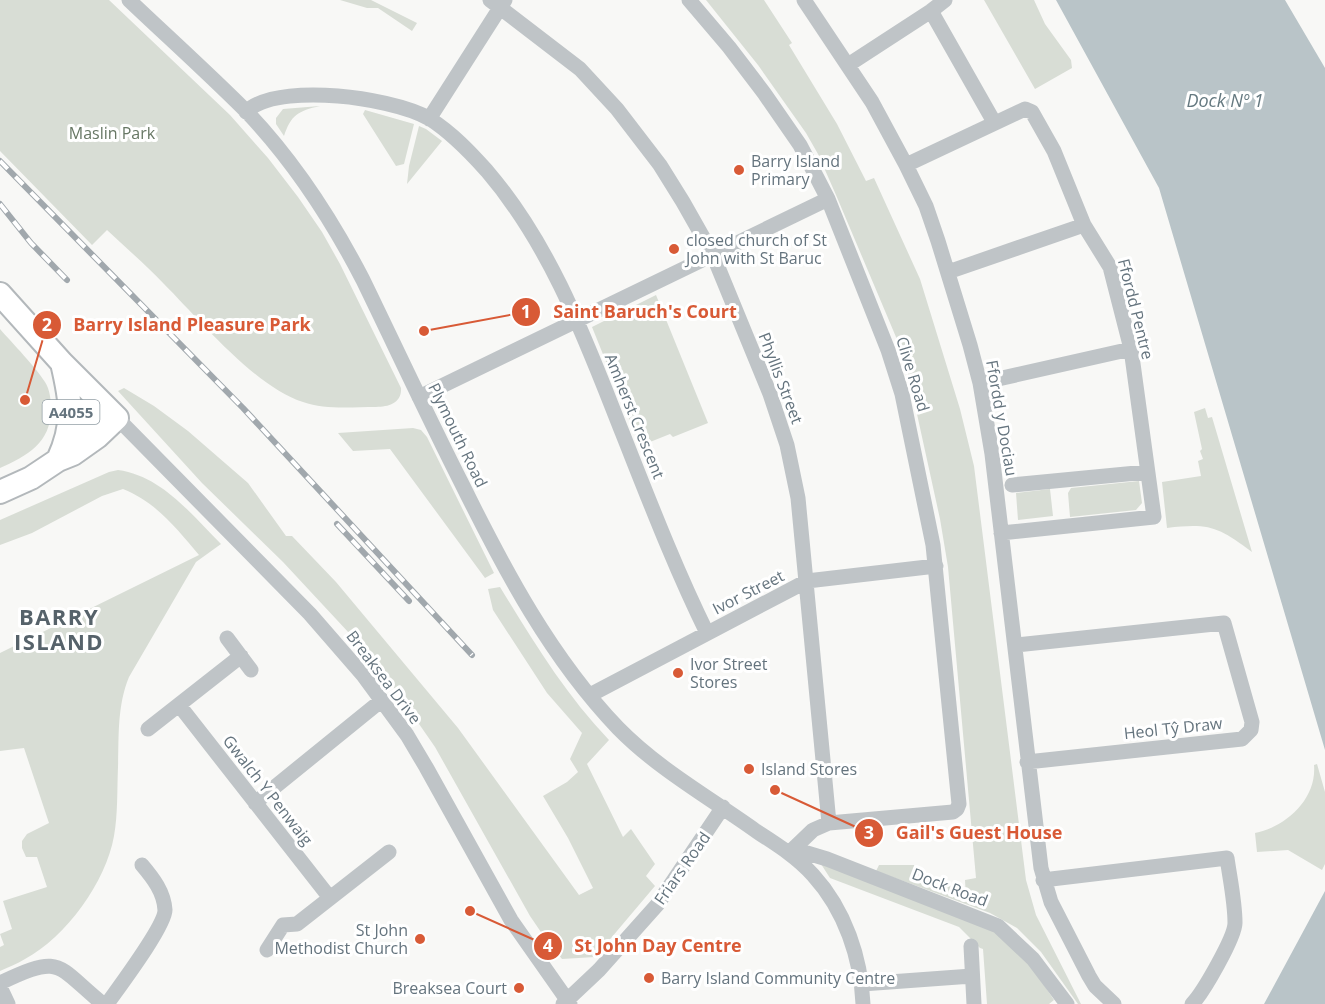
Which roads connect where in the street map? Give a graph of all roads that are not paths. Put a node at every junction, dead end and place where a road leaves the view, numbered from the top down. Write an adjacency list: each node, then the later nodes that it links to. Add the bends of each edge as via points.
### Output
1 (129, 0): 8 (street, Plymouth Road)
2 (689, 0): 12 (street, Clive Road, via 764,93 800,145)
3 (804, 0): 7 (street, Ffordd y Dociau)
4 (945, 0): 6 (street)
5 (499, 2): 9 (street); 14 (street, Phyllis Street, via 580,69 617,109 660,165)
6 (931, 11): 7 (street); 10 (street)
7 (848, 65): 11 (street, Ffordd y Dociau)
8 (246, 112): 9 (street, Amherst Crescent, via 254,105 289,97 323,95 385,103); 21 (street, Plymouth Road, via 296,172 346,247)
9 (429, 119): 17 (street, Amherst Crescent, via 468,150 509,197)
10 (994, 122): 11 (street, Ffordd Pentre); 13 (street, Ffordd Pentre, via 1025,109 1032,112 1054,151)
11 (906, 165): 15 (street, Ffordd y Dociau, via 926,206)
12 (828, 199): 14 (street); 28 (street, Clive Road, via 902,394)
13 (1084, 225): 15 (street); 18 (street, Ffordd Pentre, via 1110,267)
14 (713, 255): 17 (street); 29 (street, Phyllis Street, via 787,445 798,498)
15 (948, 272): 20 (street, Ffordd y Dociau)
16 (0, 294): 19 (main road, A4055)
17 (578, 320): 21 (street); 30 (street, Amherst Crescent, via 679,575)
18 (1131, 349): 20 (street); 24 (street, Ffordd Pentre)
19 (62, 363): 22 (main road, A4055); 23 (main road, A4055, via 71,421)
20 (980, 383): 27 (street, Ffordd y Dociau)
21 (419, 397): 35 (street, Plymouth Road, via 520,595)
22 (110, 412): 23 (main road, A4055, via 97,437 73,454); 36 (street, Breaksea Drive, via 332,638)
23 (62, 452): 26 (main road, A4055, via 40,474)
24 (1147, 472): 25 (street); 27 (street, Ffordd Pentre, via 1154,517)
25 (1012, 485)
26 (0, 492)
27 (1001, 533): 32 (street, Ffordd y Dociau)
28 (936, 566): 29 (street, Ivor Street); 42 (street, Clive Road, via 957,809)
29 (807, 581): 30 (street, Ivor Street); 42 (street, Phyllis Street)
30 (707, 633): 35 (street, Ivor Street)
31 (227, 638): 33 (street)
32 (1016, 645): 39 (street, Ffordd y Dociau); 39 (street, Heol Tŷ Draw, via 1224,623 1252,722 1251,730 1242,739)
33 (240, 656): 34 (street); 37 (street)
34 (251, 670)
35 (590, 695): 41 (street, Plymouth Road, via 650,757)
36 (382, 700): 40 (street); 53 (street, Breaksea Drive, via 426,767 511,920)
37 (179, 705): 38 (street); 40 (street, Gwalch Y Penwaig)
38 (148, 729)
39 (1027, 762): 46 (street, Ffordd y Dociau)
40 (255, 802): 47 (street, Gwalch Y Penwaig)
41 (723, 807): 44 (street, Plymouth Road); 53 (street, Friars Road, via 657,905)
42 (829, 823): 44 (street, via 813,830)
43 (389, 852): 47 (street)
44 (789, 853): 51 (street, Plymouth Road, via 820,883 836,909 853,947); 58 (street, Dock Road, via 821,856 998,926 1033,959)
45 (142, 865): 55 (street, via 160,893 164,914)
46 (1043, 880): 59 (street, Ffordd y Dociau, via 1089,976); 60 (street, via 1227,858 1235,918 1233,933)
47 (330, 898): 49 (street, via 297,924 283,926)
48 (970, 946): 50 (street)
49 (267, 950)
50 (972, 976): 51 (street); 57 (street)
51 (862, 984): 56 (street, Plymouth Road)
52 (0, 985): 54 (street); 55 (street, via 32,968 55,966)
53 (567, 1003)
54 (8, 1004)
55 (105, 1004)
56 (863, 1004)
57 (974, 1004)
58 (1066, 1004)
59 (1114, 1004)
60 (1192, 1004)

